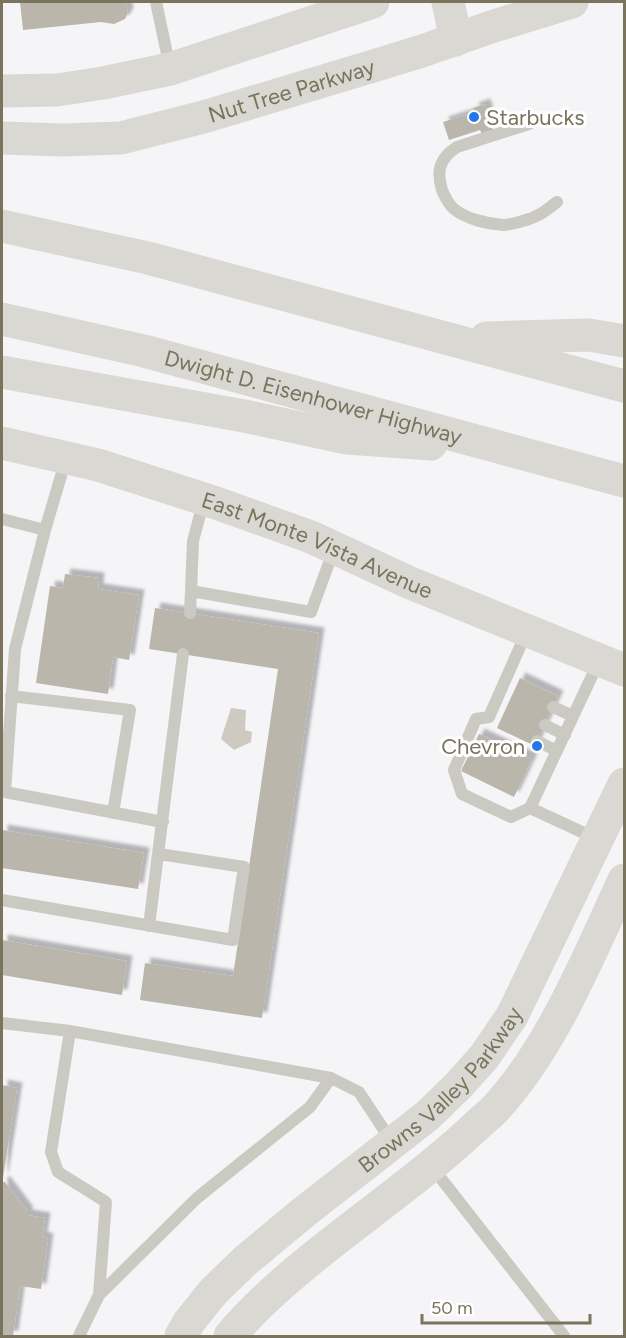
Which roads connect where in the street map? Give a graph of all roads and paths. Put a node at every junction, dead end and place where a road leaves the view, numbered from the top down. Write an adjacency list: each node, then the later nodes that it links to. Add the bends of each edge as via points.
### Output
1 (156, 2): 7 (lane)
2 (373, 2): 7 (main road)
3 (448, 2): 6 (main road)
4 (572, 2): 5 (main road, Nut Tree Parkway)
5 (492, 14): 6 (main road, Nut Tree Parkway)
6 (456, 40): 10 (main road, Nut Tree Parkway, via 207,116 121,138)
7 (170, 69): 8 (main road, via 57,90)
8 (2, 91)
9 (529, 123): 11 (lane, via 448,153 440,166 439,179 445,198 462,214 505,225 537,216)
10 (2, 138)
11 (557, 201)
12 (2, 226): 14 (main road, via 148,258)
13 (2, 319): 19 (main road, Dwight D. Eisenhower Highway, via 144,351)
14 (449, 339): 15 (main road, via 589,335); 17 (main road)
15 (624, 341)
16 (2, 372): 19 (main road, via 347,438)
17 (624, 386)
18 (2, 443): 20 (main road, East Monte Vista Avenue)
19 (504, 449): 21 (main road, Dwight D. Eisenhower Highway)
20 (66, 458): 22 (main road, East Monte Vista Avenue); 24 (lane)
21 (624, 481)
22 (204, 500): 25 (main road, East Monte Vista Avenue); 26 (lane, via 193,541)
23 (2, 519): 24 (lane)
24 (45, 530): 31 (lane)
25 (335, 548): 26 (lane, via 311,612); 28 (main road, East Monte Vista Avenue)
26 (191, 591): 27 (lane)
27 (190, 613)
28 (527, 630): 30 (main road, East Monte Vista Avenue); 32 (lane)
29 (183, 654): 45 (lane)
30 (612, 665): 36 (lane)
31 (7, 672): 34 (lane)
32 (504, 683): 33 (lane); 43 (lane, via 502,703 494,720 476,718 454,770 462,794 511,817)
33 (515, 689)
34 (11, 696): 42 (lane); 44 (lane, via 130,710)
35 (553, 707): 36 (lane)
36 (573, 716): 38 (lane)
37 (545, 725): 38 (lane)
38 (565, 735): 40 (lane)
39 (537, 741): 40 (lane)
40 (557, 751): 43 (lane)
41 (624, 784): 46 (main road, Browns Valley Parkway)
42 (3, 792): 44 (lane)
43 (530, 808): 46 (lane)
44 (113, 813): 45 (lane)
45 (163, 822): 47 (lane)
46 (598, 839): 54 (main road, Browns Valley Parkway, via 512,1016 458,1086)
47 (159, 854): 50 (lane); 50 (lane, via 244,867 233,940)
48 (624, 880): 55 (main road, Browns Valley Parkway, via 537,1053 495,1108)
49 (2, 900): 50 (lane)
50 (149, 926)
51 (2, 1023): 52 (lane)
52 (70, 1031): 53 (lane); 58 (lane, via 51,1152 58,1172 106,1202)
53 (331, 1078): 54 (lane, via 359,1092); 58 (lane, via 310,1107 197,1197)
54 (393, 1143): 56 (main road, via 401,1161 399,1167 331,1221 318,1236); 57 (main road, Browns Valley Parkway, via 266,1243)
55 (432, 1166): 56 (main road, Browns Valley Parkway); 63 (lane)
56 (315, 1256): 62 (main road, Browns Valley Parkway, via 275,1289)
57 (213, 1292): 60 (main road, Browns Valley Parkway); 61 (main road, via 206,1324)
58 (99, 1295): 59 (lane)
59 (79, 1336)
60 (181, 1336)
61 (199, 1336)
62 (230, 1336)
63 (564, 1336)

